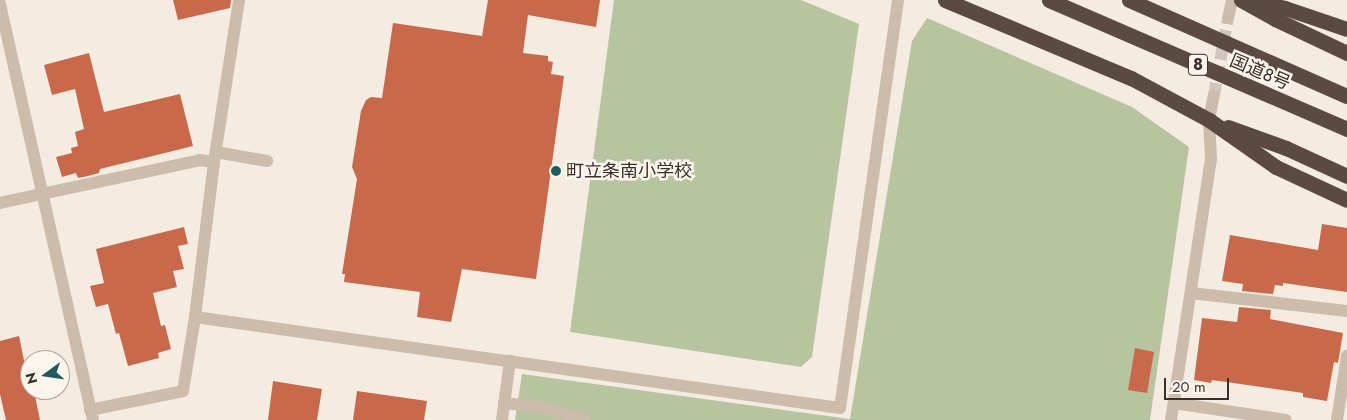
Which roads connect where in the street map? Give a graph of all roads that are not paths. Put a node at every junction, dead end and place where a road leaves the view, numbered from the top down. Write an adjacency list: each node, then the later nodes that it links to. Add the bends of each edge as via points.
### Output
1 (239, 0): 17 (street)
2 (898, 0): 27 (street, via 840,408)
3 (945, 0): 15 (highway, via 1131,78)
4 (1049, 0): 16 (highway, 国道8号 / 8)
5 (1129, 0): 14 (highway, 国道8号 / 8)
6 (1232, 0): 10 (street)
7 (1241, 0): 12 (highway, via 1275,20)
8 (1253, 0): 11 (highway)
9 (0, 8): 20 (street)
10 (1228, 18)
11 (1347, 29)
12 (1347, 53)
13 (1214, 95): 15 (street)
14 (1347, 96)
15 (1209, 120): 19 (highway, via 1286,148); 21 (highway, via 1276,167); 23 (street, via 1211,159)
16 (1347, 129)
17 (215, 157): 18 (street); 20 (street); 25 (street)
18 (267, 161)
19 (1347, 176)
20 (43, 193): 22 (street); 30 (street)
21 (1347, 200)
22 (0, 203)
23 (1191, 293): 24 (street); 28 (street)
24 (1347, 311)
25 (195, 317): 27 (street); 30 (street, via 183,391)
26 (1347, 356): 35 (street)
27 (510, 362): 29 (street)
28 (1174, 403): 33 (street); 34 (street)
29 (504, 404): 31 (street); 32 (street, via 543,406)
30 (91, 415)
31 (502, 420)
32 (584, 420)
33 (1172, 420)
34 (1286, 420)
35 (1337, 420)

